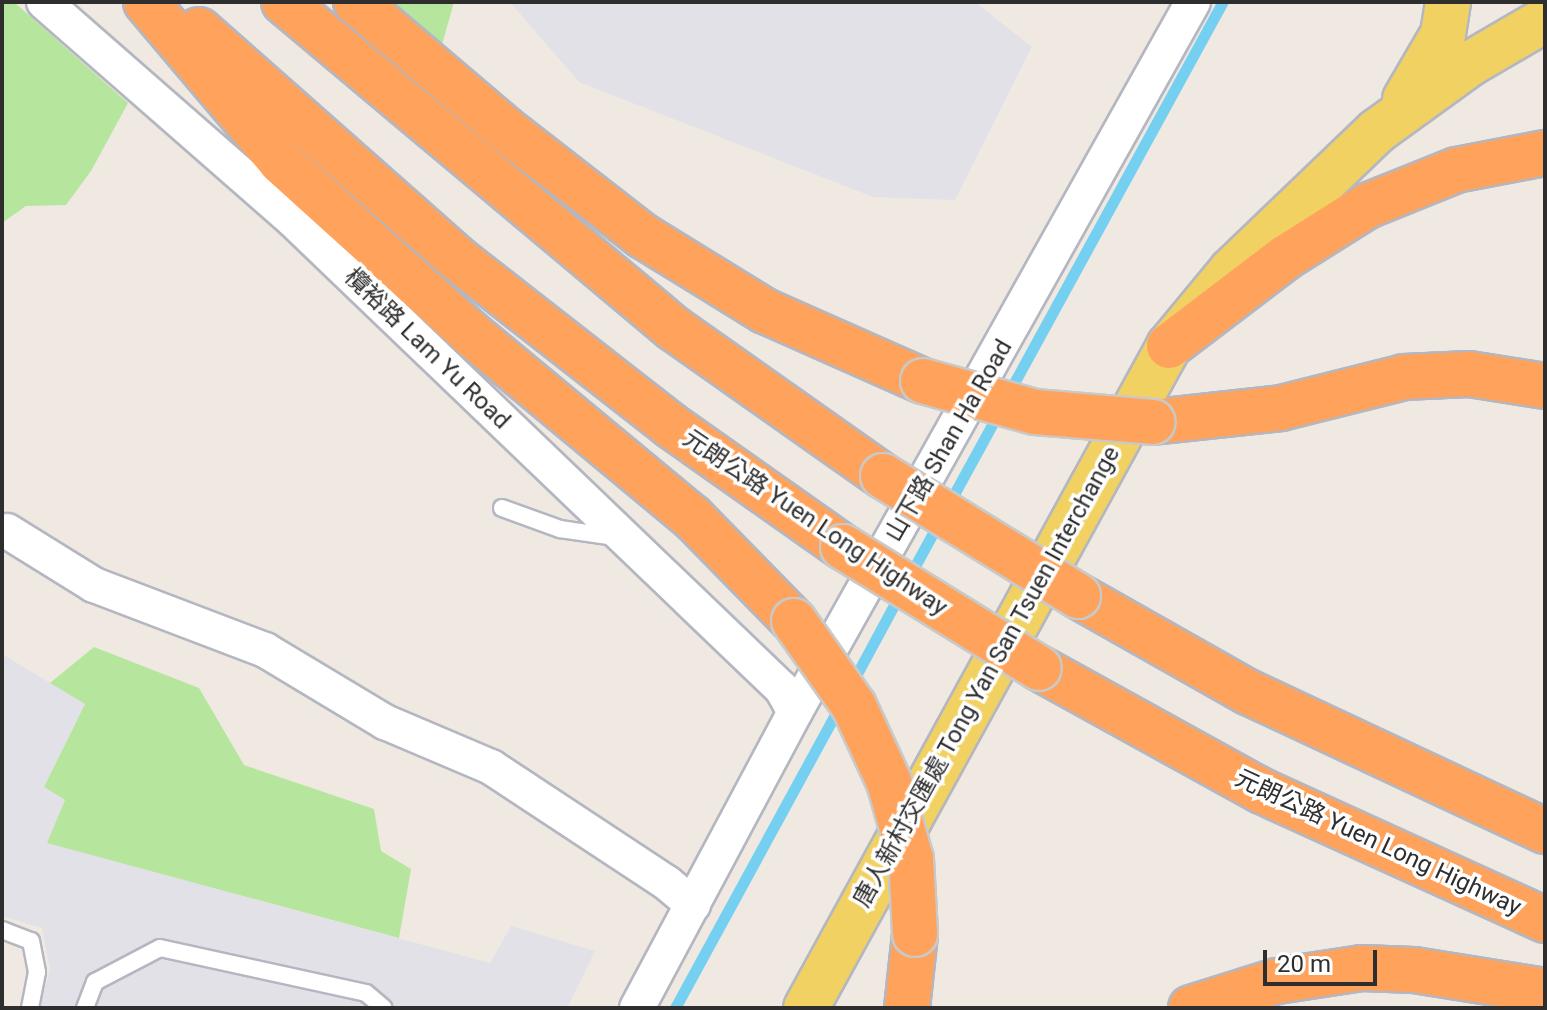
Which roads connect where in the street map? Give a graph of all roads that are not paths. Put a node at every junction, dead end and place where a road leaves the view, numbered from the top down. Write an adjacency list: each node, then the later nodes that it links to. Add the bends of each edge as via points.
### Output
1 (44, 2): 15 (street, 欖裕路 Lam Yu Road, via 293,220)
2 (146, 2): 27 (highway, bridge, via 281,162 470,333 692,517 794,621 854,706 889,782 911,859 915,934)
3 (168, 2): 19 (highway, 元朗公路 Yuen Long Highway, bridge, via 459,260 670,425 843,547 1039,668 1262,791)
4 (284, 2): 17 (highway, bridge, via 649,309 883,476 1248,692)
5 (356, 2): 12 (highway, bridge, via 505,129 643,236 765,311 923,381 1035,412 1153,422 1281,408 1404,377 1469,374)
6 (1193, 2): 16 (street, 山下路 Shan Ha Road)
7 (1448, 2): 9 (main road, via 1443,34 1420,80)
8 (1545, 20): 9 (main road, via 1471,63)
9 (1377, 131): 11 (main road, 唐人新村交匯處 Tong Yan San Tsuen Interchange, via 1231,271)
10 (1545, 153): 11 (highway, via 1456,170 1367,206 1286,257)
11 (1169, 346): 26 (main road, 唐人新村交匯處 Tong Yan San Tsuen Interchange)
12 (1545, 386)
13 (502, 508): 15 (lane, via 560,529)
14 (7, 531): 18 (street, via 94,585 265,650 385,722 491,767)
15 (625, 538): 16 (street, 欖裕路 Lam Yu Road, via 782,689)
16 (795, 712): 18 (street, 山下路 Shan Ha Road)
17 (1545, 831)
18 (693, 905): 25 (street, 山下路 Shan Ha Road)
19 (1545, 920)
20 (2, 930): 22 (lane, via 31,941 37,972)
21 (1545, 991): 28 (highway, via 1414,970 1362,968 1277,981)
22 (30, 1008)
23 (85, 1008): 24 (lane, via 95,982 160,948 366,993)
24 (384, 1008)
25 (637, 1008)
26 (806, 1008)
27 (907, 1008)
28 (1191, 1008)

